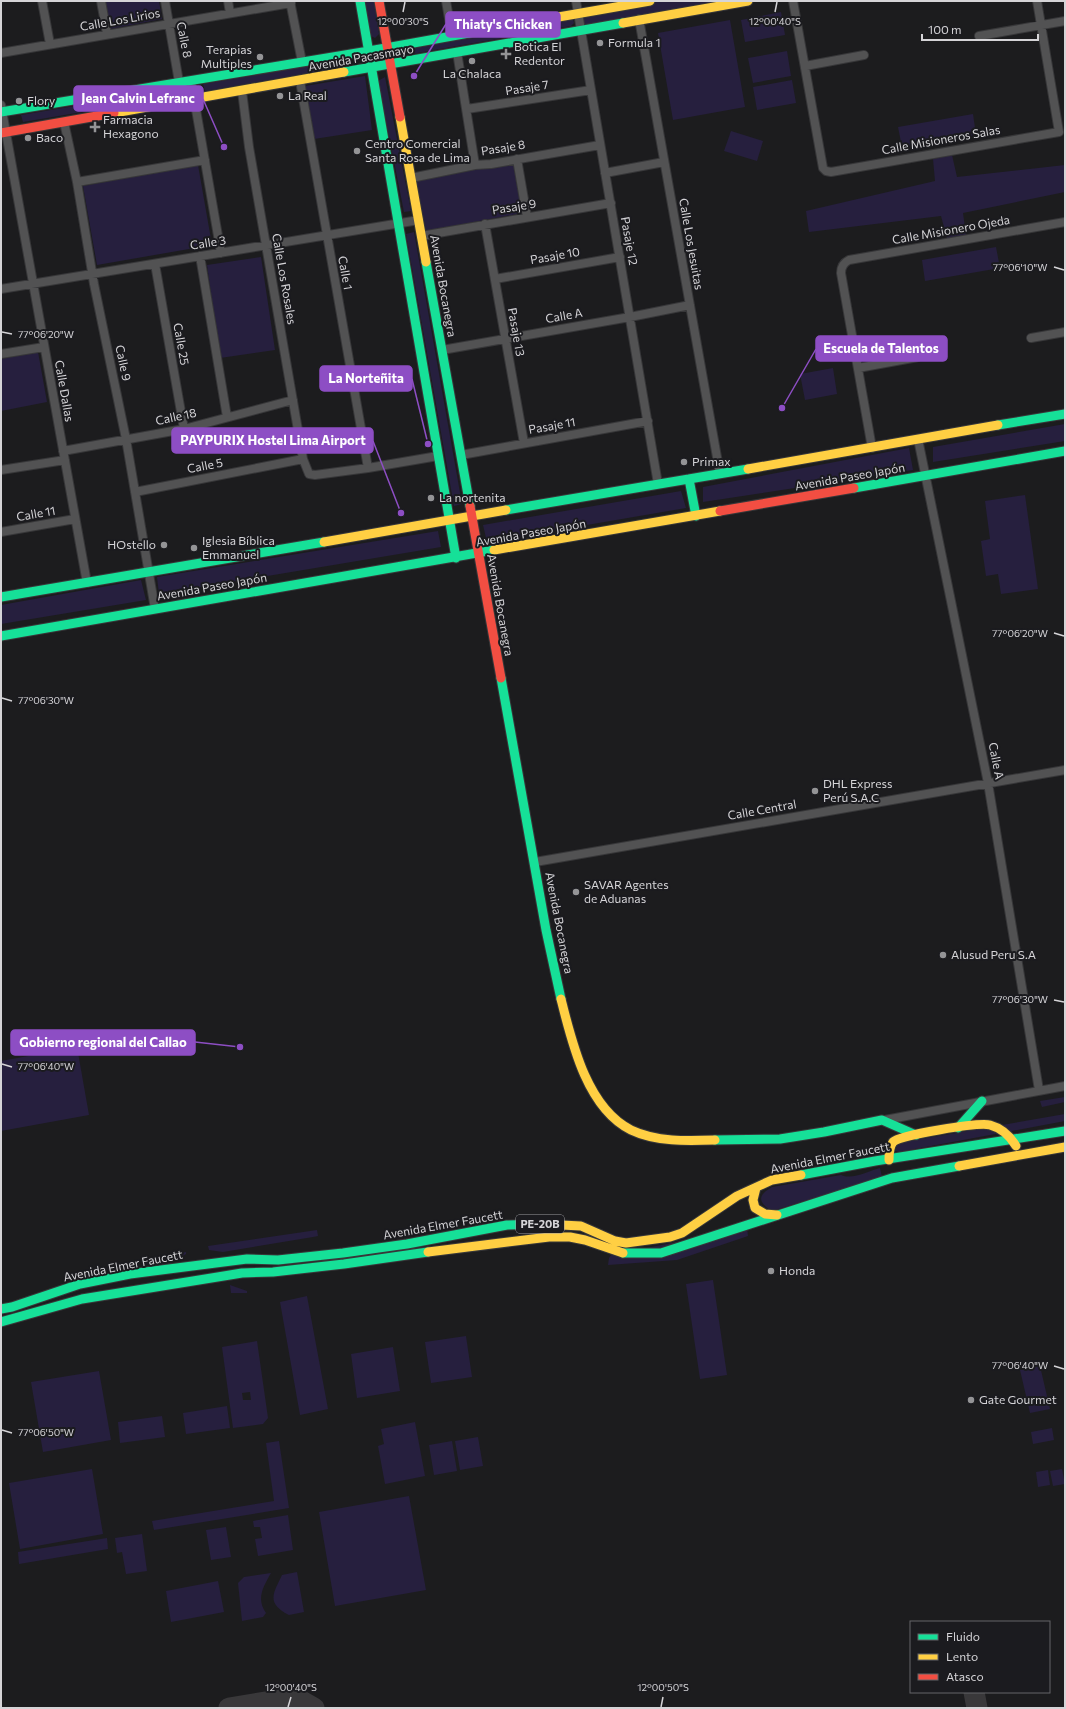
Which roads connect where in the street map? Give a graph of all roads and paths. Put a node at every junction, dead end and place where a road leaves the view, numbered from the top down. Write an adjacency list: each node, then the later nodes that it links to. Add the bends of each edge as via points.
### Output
1 (42, 1): 26 (street)
2 (101, 1): 23 (street)
3 (165, 1): 20 (street, Calle 8)
4 (228, 1): 16 (street)
5 (360, 1): 28 (main road)
6 (379, 1): 27 (main road, Avenida Bocanegra)
7 (446, 1): 24 (street)
8 (576, 1): 17 (street, Pasaje 12)
9 (650, 1): 14 (main road, Avenida Pacasmayo)
10 (748, 1): 15 (main road, Avenida Pacasmayo)
11 (793, 1): 34 (street)
12 (1037, 1): 21 (street)
13 (291, 2): 16 (street, Calle Los Lirios); 32 (street)
14 (637, 2): 17 (main road, Avenida Pacasmayo)
15 (703, 5): 18 (main road, Avenida Pacasmayo)
16 (230, 13): 20 (street, Calle Los Lirios)
17 (577, 14): 22 (street, Pasaje 12); 24 (main road, Avenida Pacasmayo)
18 (639, 20): 22 (main road, Avenida Pacasmayo); 50 (street, Calle Los Jesuitas)
19 (1065, 21): 21 (street)
20 (168, 24): 23 (street, Calle Los Lirios); 38 (street, Calle 8)
21 (1041, 25): 25 (street); 34 (street, Calle Misioneros Salas, via 1059,132 838,171 826,171 823,168)
22 (581, 30): 29 (main road, Avenida Pacasmayo); 39 (street, Pasaje 12)
23 (107, 34): 26 (street, Calle Los Lirios)
24 (452, 36): 27 (main road, Avenida Pacasmayo)
25 (979, 36)
26 (50, 44): 30 (street, Calle Los Lirios)
27 (388, 48): 28 (main road, Avenida Pacasmayo); 33 (main road, Avenida Bocanegra)
28 (369, 51): 32 (main road, Avenida Pacasmayo); 35 (main road)
29 (458, 52): 33 (main road, Avenida Pacasmayo); 43 (street)
30 (1, 53)
31 (864, 55): 34 (street)
32 (302, 62): 36 (main road, Avenida Pacasmayo)
33 (390, 65): 35 (main road, Avenida Pacasmayo); 53 (main road, Avenida Bocanegra)
34 (805, 66)
35 (372, 68): 37 (main road, Avenida Pacasmayo); 59 (main road)
36 (191, 80): 38 (main road, Avenida Pacasmayo); 41 (street)
37 (300, 81): 40 (main road, Avenida Pacasmayo); 61 (street, Calle 1)
38 (176, 83): 42 (main road); 44 (main road, Avenida Pacasmayo)
39 (591, 90): 43 (street, Pasaje 7); 47 (street, Pasaje 12)
40 (242, 91): 41 (main road, Avenida Pacasmayo); 63 (street, Calle Los Rosales)
41 (195, 99): 42 (main road, Avenida Pacasmayo); 49 (street)
42 (176, 103): 45 (main road, Avenida Pacasmayo)
43 (467, 109): 51 (street)
44 (1, 110): 46 (street, Calle Dallas)
45 (64, 122): 46 (main road, Avenida Pacasmayo); 54 (street, Calle 9)
46 (3, 133): 70 (street, Calle Dallas)
47 (600, 145): 48 (street, Pasaje 8); 52 (street, Pasaje 12)
48 (517, 159): 51 (street, Pasaje 8); 56 (street)
49 (206, 160): 54 (street); 64 (street)
50 (664, 162): 52 (street); 72 (street, Calle Los Jesuitas)
51 (476, 165): 53 (street, Pasaje 8)
52 (605, 173): 55 (street, Pasaje 12)
53 (411, 178): 57 (main road, Avenida Bocanegra)
54 (77, 182): 68 (street, Calle 9)
55 (611, 203): 56 (street, Pasaje 9); 66 (street, Pasaje 12)
56 (527, 217): 60 (street, Pasaje 9)
57 (419, 220): 59 (street, Calle 3); 62 (main road, Avenida Bocanegra)
58 (1065, 222): 81 (street, Calle Misionero Ojeda, via 849,260 841,268 841,273)
59 (398, 223): 61 (street, Calle 3); 94 (main road)
60 (485, 224): 62 (street, Pasaje 9); 69 (street, Pasaje 13)
61 (326, 236): 63 (street, Calle 3); 97 (street, Calle 1)
62 (421, 236): 78 (main road, Avenida Bocanegra)
63 (266, 246): 64 (street, Calle 3); 82 (street, Calle Los Rosales)
64 (220, 253): 65 (street, Calle 3)
65 (200, 256): 67 (street, Calle 3); 84 (street)
66 (620, 257): 69 (street, Pasaje 10); 73 (street, Pasaje 12)
67 (155, 264): 68 (street, Calle 3); 86 (street, Calle 25)
68 (93, 273): 70 (street, Calle 3); 87 (street, Calle 9)
69 (495, 279): 76 (street, Pasaje 13)
70 (33, 284): 71 (street, Calle 3); 77 (street, Calle Dallas)
71 (1, 289)
72 (690, 305): 73 (street, Calle A); 99 (street, Calle Los Jesuitas)
73 (630, 317): 76 (street, Calle A); 85 (street, Pasaje 12)
74 (1065, 332): 75 (street)
75 (1031, 338)
76 (505, 339): 78 (street, Calle A); 89 (street, Pasaje 13)
77 (44, 347): 79 (street); 91 (street, Calle Dallas)
78 (442, 350): 93 (main road, Avenida Bocanegra)
79 (1, 354)
80 (918, 357): 81 (street)
81 (858, 368): 90 (street)
82 (293, 400): 84 (street, Calle 18); 95 (street, Calle Los Rosales)
83 (1065, 414): 88 (main road, Avenida Paseo Japón)
84 (227, 417): 86 (street, Calle 18)
85 (648, 421): 89 (street, Pasaje 11); 102 (street, Pasaje 12)
86 (184, 429): 87 (street, Calle 18)
87 (126, 439): 91 (street, Calle 18); 103 (street, Calle 9)
88 (918, 439): 90 (main road, Avenida Paseo Japón); 100 (street, Calle A)
89 (524, 443): 93 (street, Pasaje 11)
90 (872, 448): 99 (main road, Avenida Paseo Japón)
91 (63, 451): 96 (street, Calle Dallas)
92 (1065, 451): 100 (main road, Avenida Paseo Japón)
93 (461, 455): 105 (main road, Avenida Bocanegra)
94 (438, 456): 97 (street); 107 (main road)
95 (303, 459): 97 (street, Calle Los Rosales, via 306,470 309,474 315,475); 103 (street, Calle 5)
96 (64, 460): 98 (street); 106 (street, Calle Dallas)
97 (368, 468)
98 (1, 470)
99 (720, 474): 101 (main road, Avenida Paseo Japón)
100 (926, 476): 104 (main road, Avenida Paseo Japón); 117 (street, Calle A)
101 (689, 479): 102 (main road, Avenida Paseo Japón); 104 (main road)
102 (658, 484): 105 (main road, Avenida Paseo Japón)
103 (135, 492): 111 (street, Calle 9)
104 (696, 516): 109 (main road, Avenida Paseo Japón)
105 (472, 517): 107 (main road, Avenida Paseo Japón); 109 (main road, Avenida Bocanegra)
106 (75, 519): 108 (street, Calle 11); 112 (street, Calle Dallas)
107 (449, 520): 110 (main road); 111 (main road, Avenida Paseo Japón)
108 (1, 532)
109 (479, 554): 110 (main road, Avenida Paseo Japón); 118 (main road, Avenida Bocanegra)
110 (456, 558): 114 (main road, Avenida Paseo Japón)
111 (148, 572): 112 (main road, Avenida Paseo Japón); 114 (street, Calle 9)
112 (87, 583): 113 (main road, Avenida Paseo Japón)
113 (1, 597)
114 (155, 609): 115 (main road, Avenida Paseo Japón)
115 (1, 636)
116 (1065, 770): 117 (street, Calle Central)
117 (988, 783): 118 (street, Calle Central); 120 (street, Calle A)
118 (535, 862): 122 (main road, Avenida Bocanegra, via 546,930 579,1060 589,1084 616,1121 651,1136 692,1141 765,1140)
119 (1065, 1086): 120 (street)
120 (1039, 1090): 121 (street)
121 (982, 1101): 122 (street); 123 (main road)
122 (882, 1120): 125 (main road)
123 (958, 1128): 125 (main road); 126 (main road, via 984,1124 999,1128)
124 (1065, 1131): 126 (main road, Avenida Elmer Faucett / PE-20B)
125 (916, 1135): 129 (main road, via 896,1140 891,1146)
126 (1013, 1140): 128 (main road); 129 (main road, Avenida Elmer Faucett / PE-20B)
127 (1065, 1146): 128 (main road, Avenida Elmer Faucett / PE-20B)
128 (1021, 1154): 131 (main road, Avenida Elmer Faucett / PE-20B, via 892,1178)
129 (889, 1160): 130 (main road, Avenida Elmer Faucett / PE-20B, via 772,1180)
130 (756, 1188): 131 (main road, via 753,1200 755,1208 765,1214); 132 (main road, Avenida Elmer Faucett / PE-20B, via 737,1196 682,1233 670,1237 626,1243 580,1226 507,1225 343,1253 278,1260 247,1259 130,1274 80,1284)
131 (777, 1215): 133 (main road, Avenida Elmer Faucett / PE-20B, via 662,1252 623,1253 585,1240 549,1237 344,1264 242,1273 82,1299)
132 (1, 1309)
133 (1, 1322)

